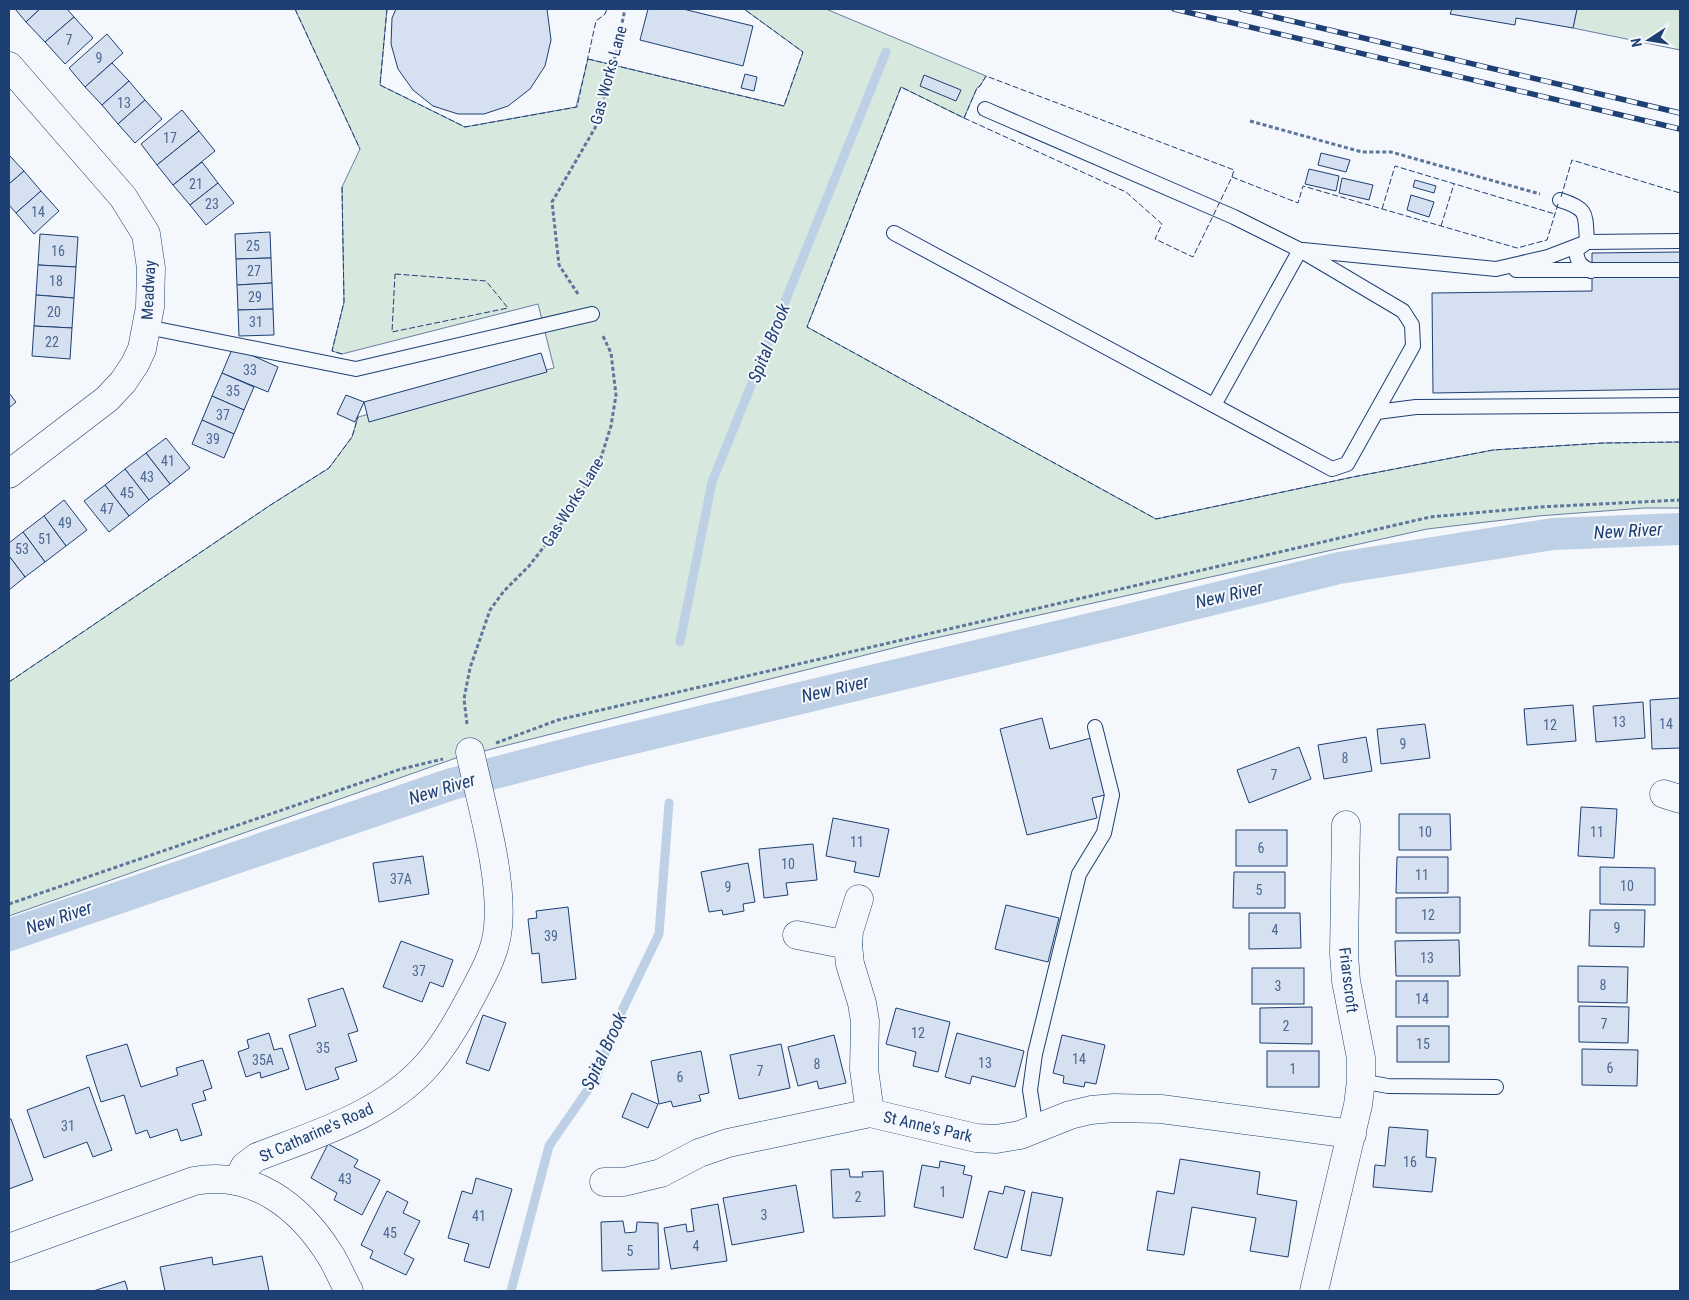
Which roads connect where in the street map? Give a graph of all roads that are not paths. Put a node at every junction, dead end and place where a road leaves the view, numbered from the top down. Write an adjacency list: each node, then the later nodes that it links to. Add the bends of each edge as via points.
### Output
1 (9, 66): 12 (street, Meadway, via 123,197 146,234 152,268)
2 (985, 109): 7 (lane, via 1217,208)
3 (1560, 200): 6 (lane, via 1578,206 1585,214)
4 (894, 232): 13 (lane)
5 (1680, 241): 6 (lane)
6 (1587, 242): 8 (lane); 10 (lane, via 1576,250 1576,259 1580,266)
7 (1300, 250): 8 (lane); 13 (lane); 15 (lane, via 1403,311 1412,325 1413,346)
8 (1496, 269): 10 (lane)
9 (1680, 270): 10 (lane)
10 (1592, 271)
11 (592, 314): 12 (lane, via 356,369)
12 (147, 327): 16 (street, Meadway, via 142,349 123,382 107,399)
13 (1214, 405): 15 (lane, via 1332,469 1347,464)
14 (1680, 405): 15 (lane, via 1416,407)
15 (1377, 412)
16 (9, 474)
17 (1095, 727): 26 (lane, via 1112,795 1104,833 1080,874 1035,1054 1030,1090)
18 (470, 752): 28 (street, St Catharine's Road, via 491,851 499,911 495,944 466,1007 436,1054 416,1076 355,1118 257,1158 245,1166)
19 (1346, 826): 23 (street, Friarscroft, via 1344,954 1361,1058)
20 (859, 899): 22 (street, St Anne's Park)
21 (797, 935): 22 (street)
22 (848, 945): 25 (street, St Anne's Park, via 862,1004 864,1069)
23 (1361, 1081): 24 (lane, via 1388,1086); 27 (street, Friarscroft)
24 (1496, 1087)
25 (870, 1113): 26 (street, St Anne's Park, via 976,1138 1004,1138); 29 (street, St Anne's Park, via 728,1143 699,1153 660,1173 624,1182)
26 (1036, 1130): 27 (street, St Anne's Park, via 1070,1115 1114,1108 1161,1109)
27 (1352, 1134): 32 (street, Friarscroft)
28 (237, 1180): 30 (street, St Catharine's Road, via 194,1181); 31 (street, St Catharine's Road, via 271,1194 292,1209 330,1254)
29 (604, 1182)
30 (9, 1248)
31 (349, 1291)
32 (1314, 1291)

